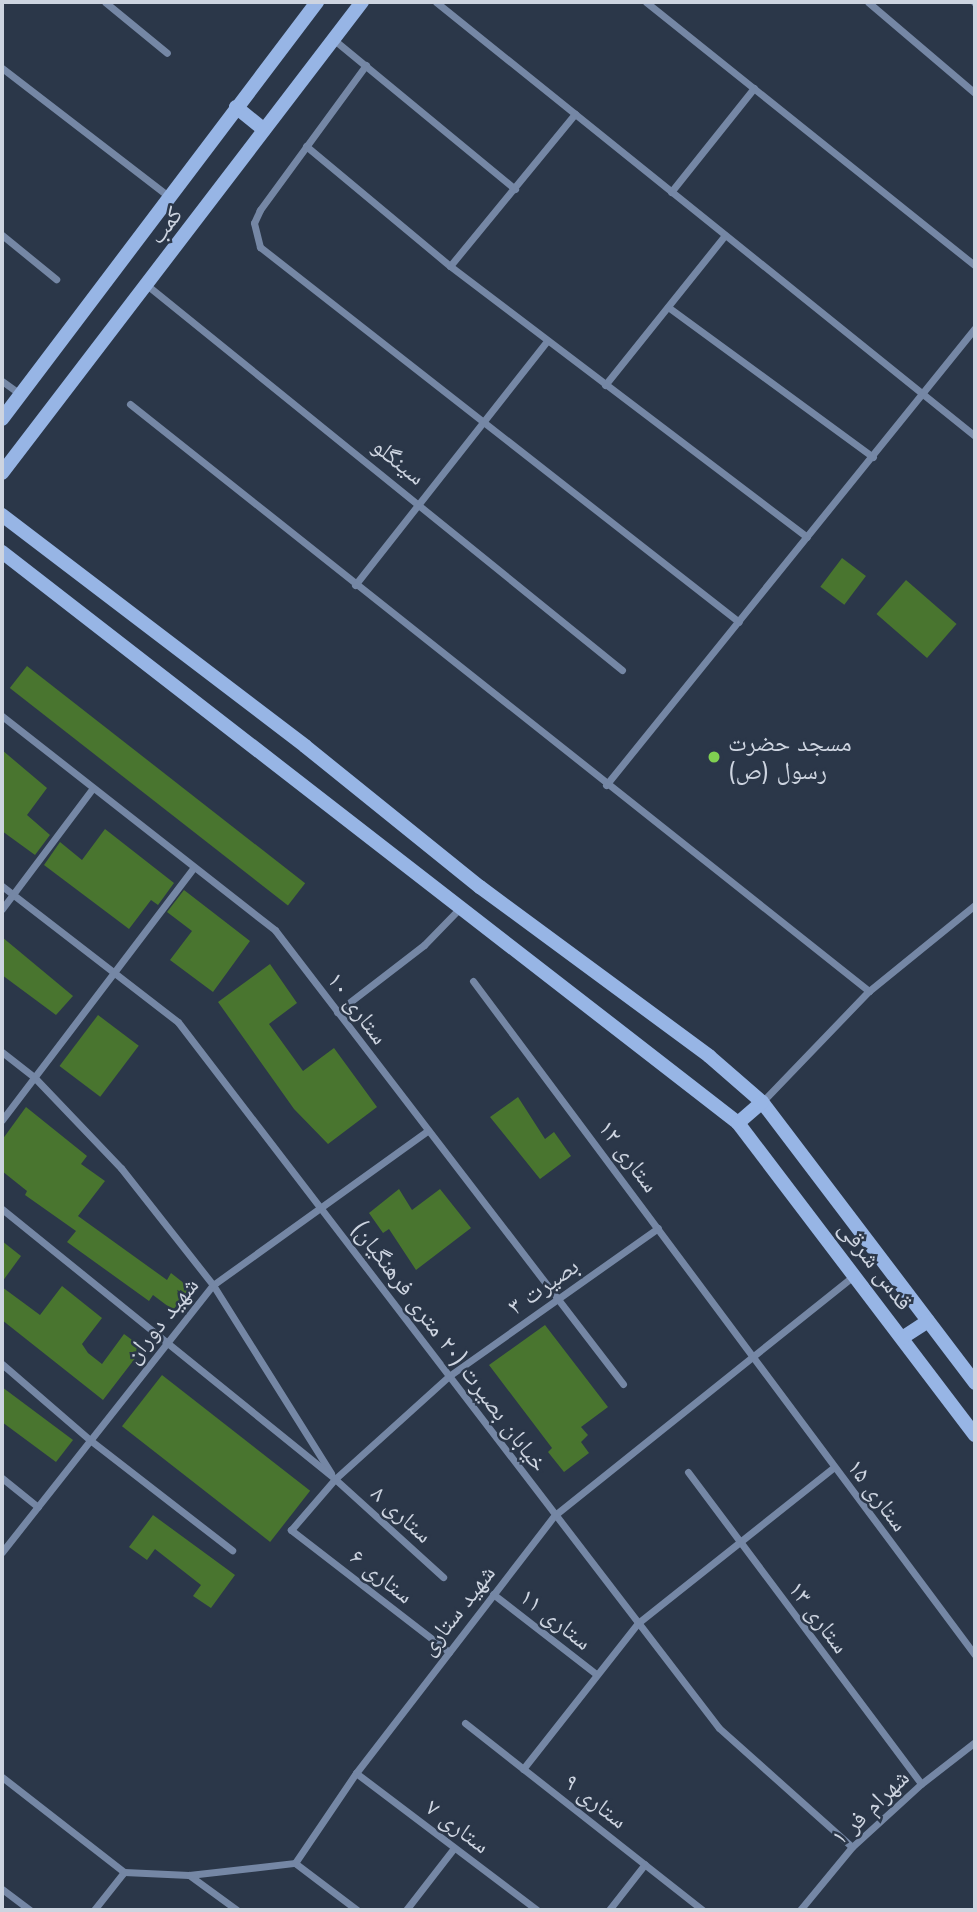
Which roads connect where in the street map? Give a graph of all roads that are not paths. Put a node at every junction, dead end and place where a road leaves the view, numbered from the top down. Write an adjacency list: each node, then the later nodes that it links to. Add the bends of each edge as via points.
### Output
1 (104, 2): 8 (street)
2 (317, 2): 13 (street, کمب)
3 (362, 2): 7 (street, کمب)
4 (436, 2): 14 (street)
5 (646, 2): 11 (street)
6 (868, 2): 12 (street)
7 (333, 39): 9 (street); 15 (street, کمب)
8 (167, 53)
9 (366, 65): 16 (street); 17 (street)
10 (2, 68): 19 (street)
11 (754, 88): 18 (street); 23 (street)
12 (975, 93)
13 (236, 107): 15 (street); 19 (street, کمب)
14 (575, 114): 17 (street); 18 (street)
15 (264, 130): 25 (street, کمب)
16 (306, 146): 22 (street); 35 (street, via 254,223 260,247)
17 (515, 189): 22 (street)
18 (671, 192): 20 (street)
19 (168, 196): 31 (street, کمب)
20 (725, 235): 26 (street); 32 (street)
21 (2, 236): 24 (street)
22 (450, 265): 28 (street)
23 (975, 265)
24 (56, 279)
25 (148, 286): 38 (street, کمب); 39 (street, سینگلو)
26 (668, 307): 30 (street); 37 (street)
27 (975, 328): 32 (street)
28 (547, 341): 30 (street); 35 (street)
29 (2, 381): 31 (street)
30 (605, 385): 41 (street)
31 (20, 394): 34 (street, کمب)
32 (923, 396): 36 (street); 37 (street)
33 (130, 404): 43 (street)
34 (2, 419)
35 (484, 423): 39 (street); 44 (street)
36 (975, 436)
37 (873, 457): 41 (street)
38 (2, 473)
39 (419, 502): 43 (street); 45 (street, سینگلو)
40 (2, 515): 61 (street, via 305,746 480,887 709,1056)
41 (807, 537): 44 (street)
42 (2, 552): 54 (street, قدس شرقی)
43 (355, 585): 47 (street)
44 (739, 622): 47 (street)
45 (622, 670)
46 (2, 716): 48 (street, ستاری ۱۰)
47 (606, 785): 57 (street)
48 (93, 788): 49 (street, ستاری ۱۰); 51 (street)
49 (193, 867): 55 (street); 58 (street, ستاری ۱۰, via 275,930)
50 (2, 886): 51 (street, خیابان بصیرت (۲۰ متری فرهنگیان))
51 (13, 895): 53 (street); 55 (street, خیابان بصیرت (۲۰ متری فرهنگیان))
52 (975, 905): 57 (street)
53 (2, 909)
54 (458, 910): 58 (street, via 424,945); 63 (street, قدس شرقی)
55 (114, 972): 60 (street); 65 (street, خیابان بصیرت (۲۰ متری فرهنگیان), via 178,1022)
56 (473, 981): 67 (street, ستاری ۱۲)
57 (869, 990): 61 (street)
58 (337, 1012): 64 (street, ستاری ۱۰)
59 (2, 1052): 60 (street)
60 (34, 1077): 62 (street); 69 (street, via 121,1168)
61 (762, 1102): 63 (street); 71 (street)
62 (2, 1119)
63 (738, 1123): 68 (street, قدس شرقی)
64 (427, 1131): 65 (street, شهید دوران); 70 (street, ستاری ۱۰)
65 (321, 1208): 69 (street, شهید دوران); 76 (street, خیابان بصیرت (۲۰ متری فرهنگیان))
66 (2, 1209): 73 (street)
67 (658, 1228): 70 (street, بصیرت ۳); 74 (street, ستاری ۱۲)
68 (856, 1275): 72 (street, قدس شرقی); 74 (street, شهید ستاری)
69 (213, 1284): 73 (street, شهید دوران); 84 (street)
70 (556, 1301): 76 (street, بصیرت ۳); 78 (street, ستاری ۱۰)
71 (928, 1321): 72 (street); 77 (street)
72 (902, 1338): 79 (street, قدس شرقی)
73 (168, 1341): 80 (street, شهید دوران); 84 (street)
74 (753, 1355): 81 (street, ستاری ۱۵); 86 (street, شهید ستاری)
75 (2, 1364): 80 (street)
76 (449, 1376): 84 (street, بصیرت ۳); 86 (street, خیابان بصیرت (۲۰ متری فرهنگیان))
77 (975, 1383)
78 (622, 1384)
79 (975, 1435)
80 (90, 1440): 85 (street, شهید دوران); 89 (street)
81 (833, 1468): 88 (street); 95 (street, ستاری ۱۵)
82 (688, 1472): 88 (street, ستاری ۱۳)
83 (2, 1478): 85 (street)
84 (335, 1479): 87 (street, بصیرت ۳); 91 (street, ستاری ۸)
85 (38, 1507): 90 (street, شهید دوران)
86 (555, 1515): 92 (street, شهید ستاری); 93 (street, خیابان بصیرت (۲۰ متری فرهنگیان))
87 (291, 1530): 94 (street, ستاری ۶)
88 (739, 1543): 93 (street); 102 (street, ستاری ۱۳)
89 (232, 1550)
90 (2, 1552)
91 (443, 1577)
92 (494, 1594): 94 (street, شهید ستاری); 96 (street, ستاری ۱۱)
93 (638, 1623): 96 (street); 103 (street, خیابان بصیرت (۲۰ متری فرهنگیان), via 719,1728)
94 (449, 1652): 100 (street, شهید ستاری)
95 (975, 1655)
96 (596, 1674): 99 (street)
97 (465, 1723): 99 (street, ستاری ۹)
98 (975, 1742): 102 (street, شهرام فر ۱)
99 (523, 1769): 106 (street, ستاری ۹)
100 (356, 1773): 104 (street, ستاری ۷); 105 (street, شهید ستاری)
101 (2, 1777): 107 (street)
102 (920, 1784): 103 (street, شهرام فر ۱)
103 (852, 1847): 118 (street, شهرام فر ۱)
104 (454, 1848): 114 (street); 115 (street, ستاری ۷)
105 (295, 1863): 108 (street); 113 (street)
106 (645, 1864): 116 (street); 117 (street, ستاری ۹)
107 (124, 1872): 108 (street); 111 (street)
108 (189, 1874): 112 (street)
109 (2, 1889): 110 (street)
110 (30, 1910)
111 (94, 1910)
112 (237, 1910)
113 (357, 1910)
114 (406, 1910)
115 (537, 1910)
116 (609, 1910)
117 (704, 1910)
118 (800, 1910)

